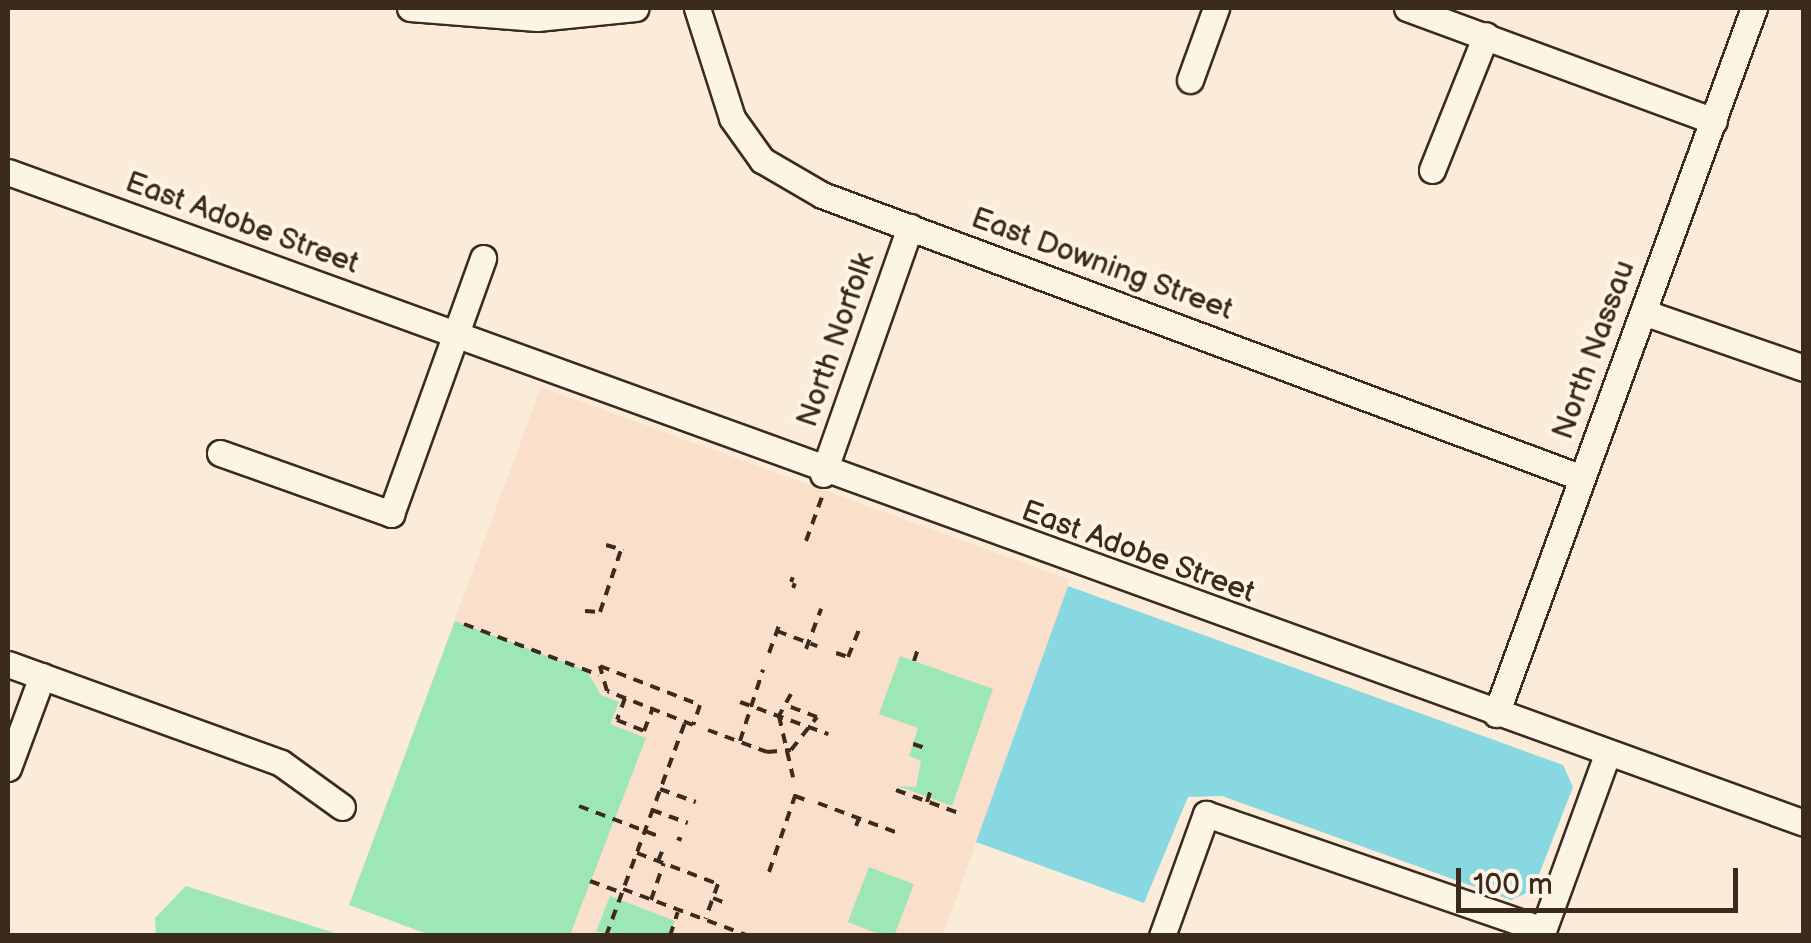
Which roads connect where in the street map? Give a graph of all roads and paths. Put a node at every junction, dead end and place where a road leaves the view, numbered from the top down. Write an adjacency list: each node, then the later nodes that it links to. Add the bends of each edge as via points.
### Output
1 (410, 8): 2 (street, via 537,18)
2 (635, 8)
3 (697, 8): 12 (street, East Downing Street, via 713,80 762,160 822,195)
4 (1216, 8): 8 (street)
5 (1407, 8): 7 (street)
6 (1754, 8): 9 (street, North Nassau)
7 (1486, 36): 9 (street); 10 (street)
8 (1190, 80)
9 (1714, 122): 14 (street, North Nassau)
10 (1432, 170)
11 (8, 172): 15 (street, East Adobe Street)
12 (910, 227): 18 (street, East Downing Street); 19 (street, North Norfolk)
13 (483, 258): 15 (street)
14 (1642, 312): 16 (street); 18 (street, North Nassau)
15 (454, 336): 17 (street, via 391,514); 19 (street, East Adobe Street)
16 (1804, 368)
17 (220, 453)
18 (1582, 478): 44 (street, North Nassau)
19 (823, 484): 20 (path); 44 (street, East Adobe Street)
20 (806, 542)
21 (606, 544): 23 (path, via 622,550 600,612)
22 (821, 609): 28 (path)
23 (585, 611)
24 (780, 623): 27 (path)
25 (464, 624): 36 (path)
26 (861, 624): 31 (path, via 848,657)
27 (777, 631): 28 (path); 32 (path)
28 (807, 646): 29 (path)
29 (816, 646)
30 (919, 646): 33 (path)
31 (836, 652)
32 (769, 653)
33 (914, 661)
34 (8, 664): 37 (street)
35 (764, 670): 42 (path)
36 (599, 675): 39 (path); 46 (path, via 600,666 700,705 693,725)
37 (42, 676): 55 (street); 65 (street, via 281,763)
38 (791, 694): 41 (path)
39 (625, 698): 43 (path); 43 (path, via 617,720 644,730)
40 (740, 702): 42 (path)
41 (785, 704): 45 (path); 47 (path, via 817,717)
42 (751, 706): 45 (path); 50 (path)
43 (652, 709): 46 (path)
44 (1496, 714): 54 (street, East Adobe Street)
45 (779, 716): 47 (path); 53 (path)
46 (684, 722): 57 (path)
47 (813, 728): 49 (path); 53 (path)
48 (708, 730): 50 (path)
49 (828, 734)
50 (740, 742): 53 (path)
51 (912, 744): 52 (path)
52 (925, 748)
53 (786, 752): 56 (path)
54 (1607, 754): 70 (street, East Adobe Street); 87 (street)
55 (8, 768)
56 (793, 777)
57 (660, 788): 61 (path); 66 (path)
58 (896, 790): 62 (path)
59 (931, 790): 62 (path)
60 (810, 800): 79 (path, via 796,793)
61 (696, 802)
62 (927, 802): 68 (path)
63 (818, 804): 69 (path)
64 (579, 806): 73 (path)
65 (342, 807)
66 (652, 810): 71 (path); 73 (path)
67 (862, 810): 69 (path)
68 (959, 813)
69 (859, 818): 72 (path); 74 (path)
70 (1804, 823)
71 (688, 824)
72 (856, 826)
73 (644, 831): 75 (path); 77 (path)
74 (898, 833)
75 (658, 836)
76 (662, 849): 78 (path)
77 (636, 852): 78 (path); 81 (path)
78 (661, 862): 82 (path, via 718,884); 83 (path)
79 (769, 872)
80 (590, 880): 81 (path)
81 (622, 891): 83 (path); 88 (path)
82 (713, 898): 84 (path); 86 (path)
83 (651, 900): 85 (path)
84 (723, 902)
85 (679, 910): 86 (path); 89 (path)
86 (705, 919): 90 (path)
87 (1542, 933): 91 (street, via 1206,814)
88 (606, 936)
89 (670, 936)
90 (749, 936)
91 (1162, 936)

